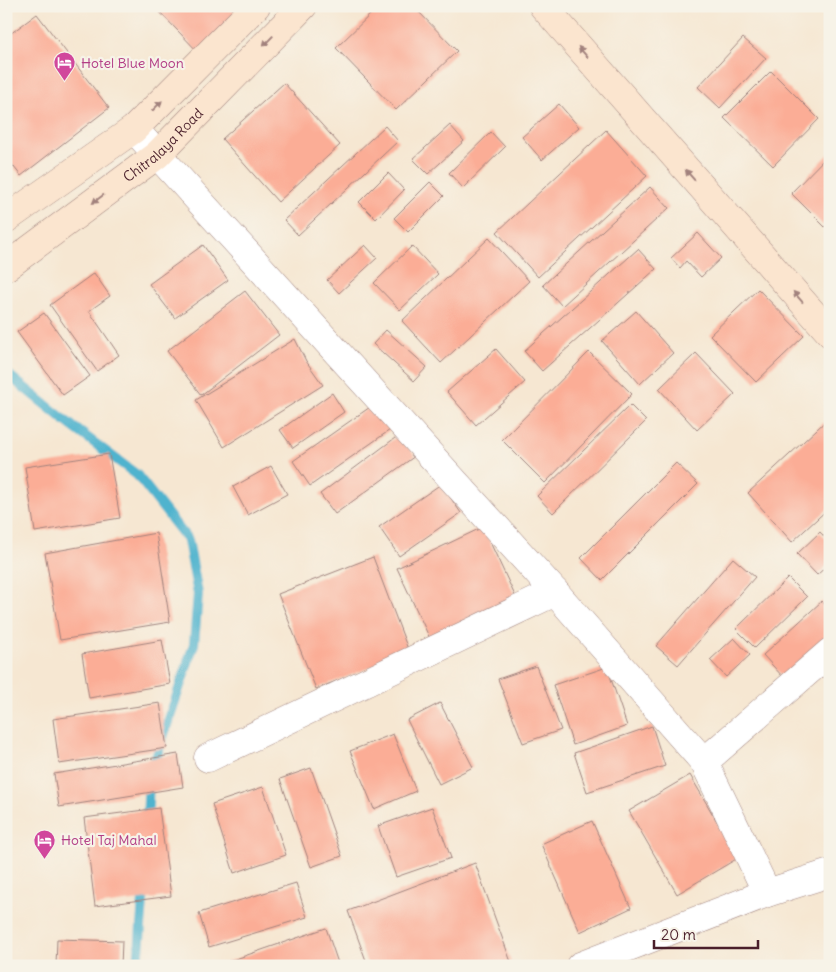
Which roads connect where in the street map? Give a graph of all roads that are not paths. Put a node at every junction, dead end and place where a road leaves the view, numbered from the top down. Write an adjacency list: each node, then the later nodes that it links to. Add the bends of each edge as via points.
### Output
1 (256, 6): 4 (main road, one-way to 1)
2 (302, 6): 5 (main road, Chitralaya Road, one-way to 5)
3 (543, 6): 8 (main road, one-way to 3)
4 (134, 129): 5 (street); 6 (main road)
5 (157, 155): 7 (main road, Chitralaya Road, one-way to 7); 9 (street)
6 (6, 219)
7 (6, 267)
8 (830, 333)
9 (555, 592): 11 (street); 12 (street)
10 (830, 652): 12 (street)
11 (208, 758)
12 (704, 762): 14 (street)
13 (830, 873): 14 (street)
14 (767, 893): 15 (street)
15 (580, 966)

